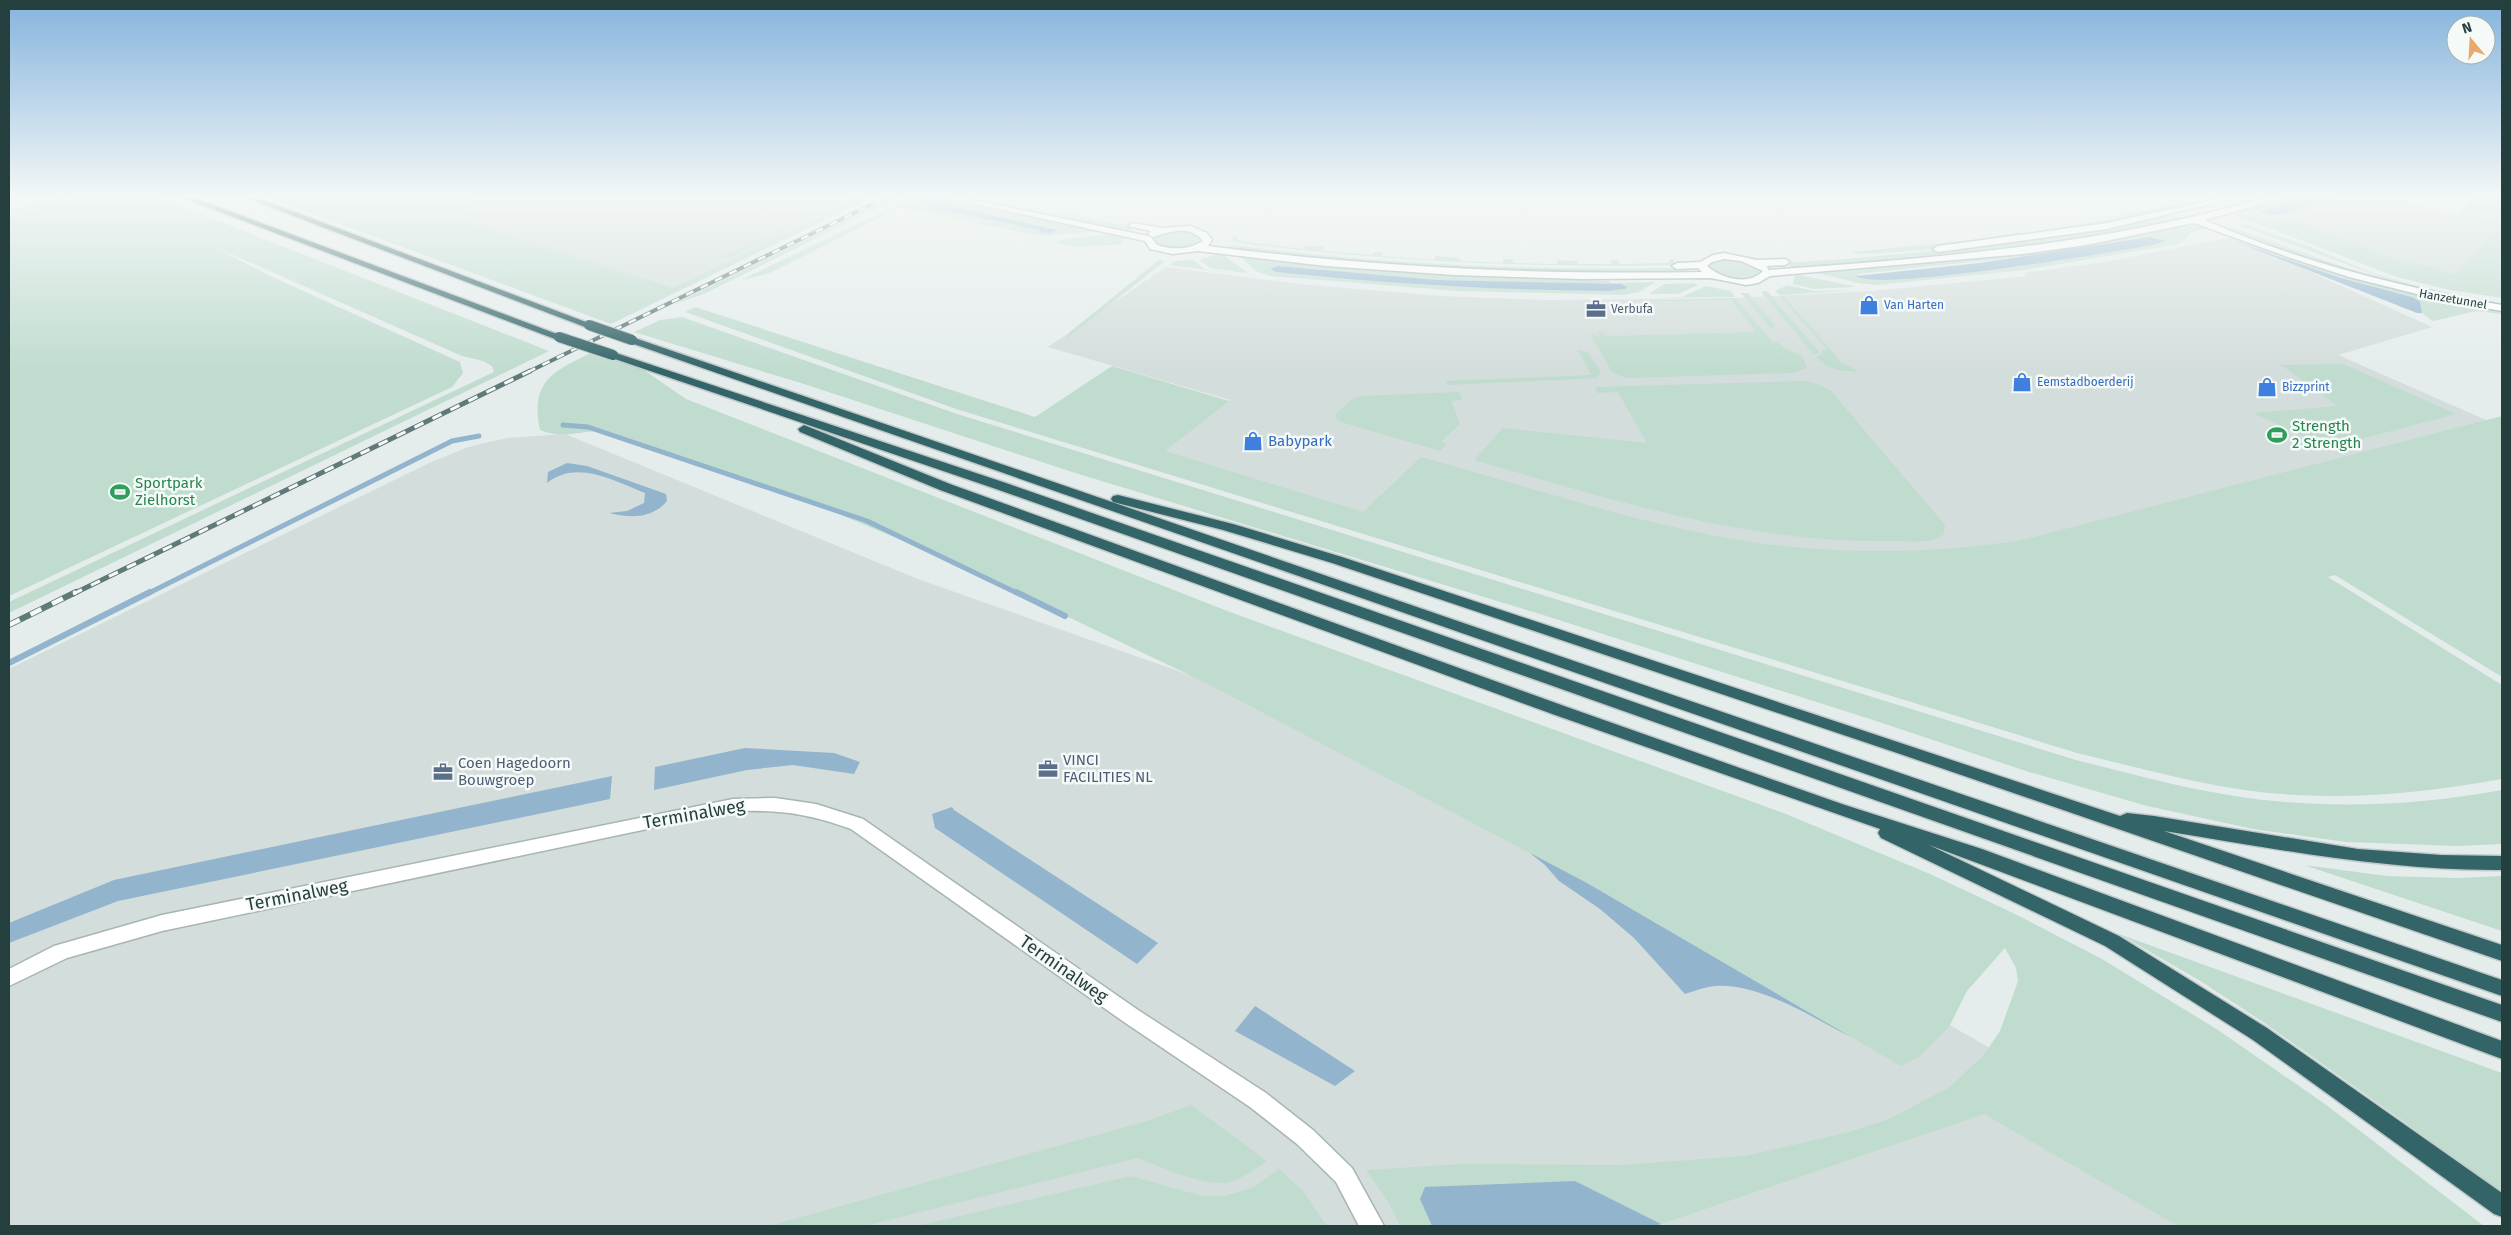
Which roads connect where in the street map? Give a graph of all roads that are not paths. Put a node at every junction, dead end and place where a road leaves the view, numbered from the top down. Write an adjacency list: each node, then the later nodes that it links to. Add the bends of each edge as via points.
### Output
1 (342, 256): 15 (highway, bridge, via 559,337)
2 (404, 256): 16 (highway, bridge, via 589,325)
3 (1260, 256): 12 (main road, via 1446,273 1573,277)
4 (1343, 256): 10 (main road, via 1564,268)
5 (1869, 256): 9 (main road)
6 (1971, 256): 11 (main road)
7 (2293, 256): 14 (main road, Hanzetunnel, via 2413,292)
8 (2317, 256): 13 (main road, Hanzetunnel, via 2378,278 2440,294)
9 (1757, 263): 10 (main road, via 1725,257 1710,259); 11 (main road)
10 (1703, 265): 12 (main road)
11 (1767, 273): 12 (main road, via 1760,280 1746,282)
12 (1711, 275)
13 (2502, 304)
14 (2502, 308)
15 (725, 394): 17 (highway, via 851,450 945,487); 23 (highway, via 1010,489)
16 (1053, 485): 18 (highway, via 1166,509 1321,556 1673,671); 22 (highway)
17 (1836, 808): 24 (highway, via 1976,854); 25 (highway, via 2112,941 2260,1034)
18 (2094, 815): 19 (highway, via 2190,827 2339,854 2436,862); 20 (highway)
19 (2502, 862)
20 (2502, 953)
21 (9, 978): 26 (main road, Terminalweg, via 61,952 162,923 733,805 775,804 816,810 857,824 1130,1016 1258,1100 1305,1137 1344,1175)
22 (2502, 988)
23 (2502, 1014)
24 (2502, 1050)
25 (2502, 1206)
26 (1372, 1226)

